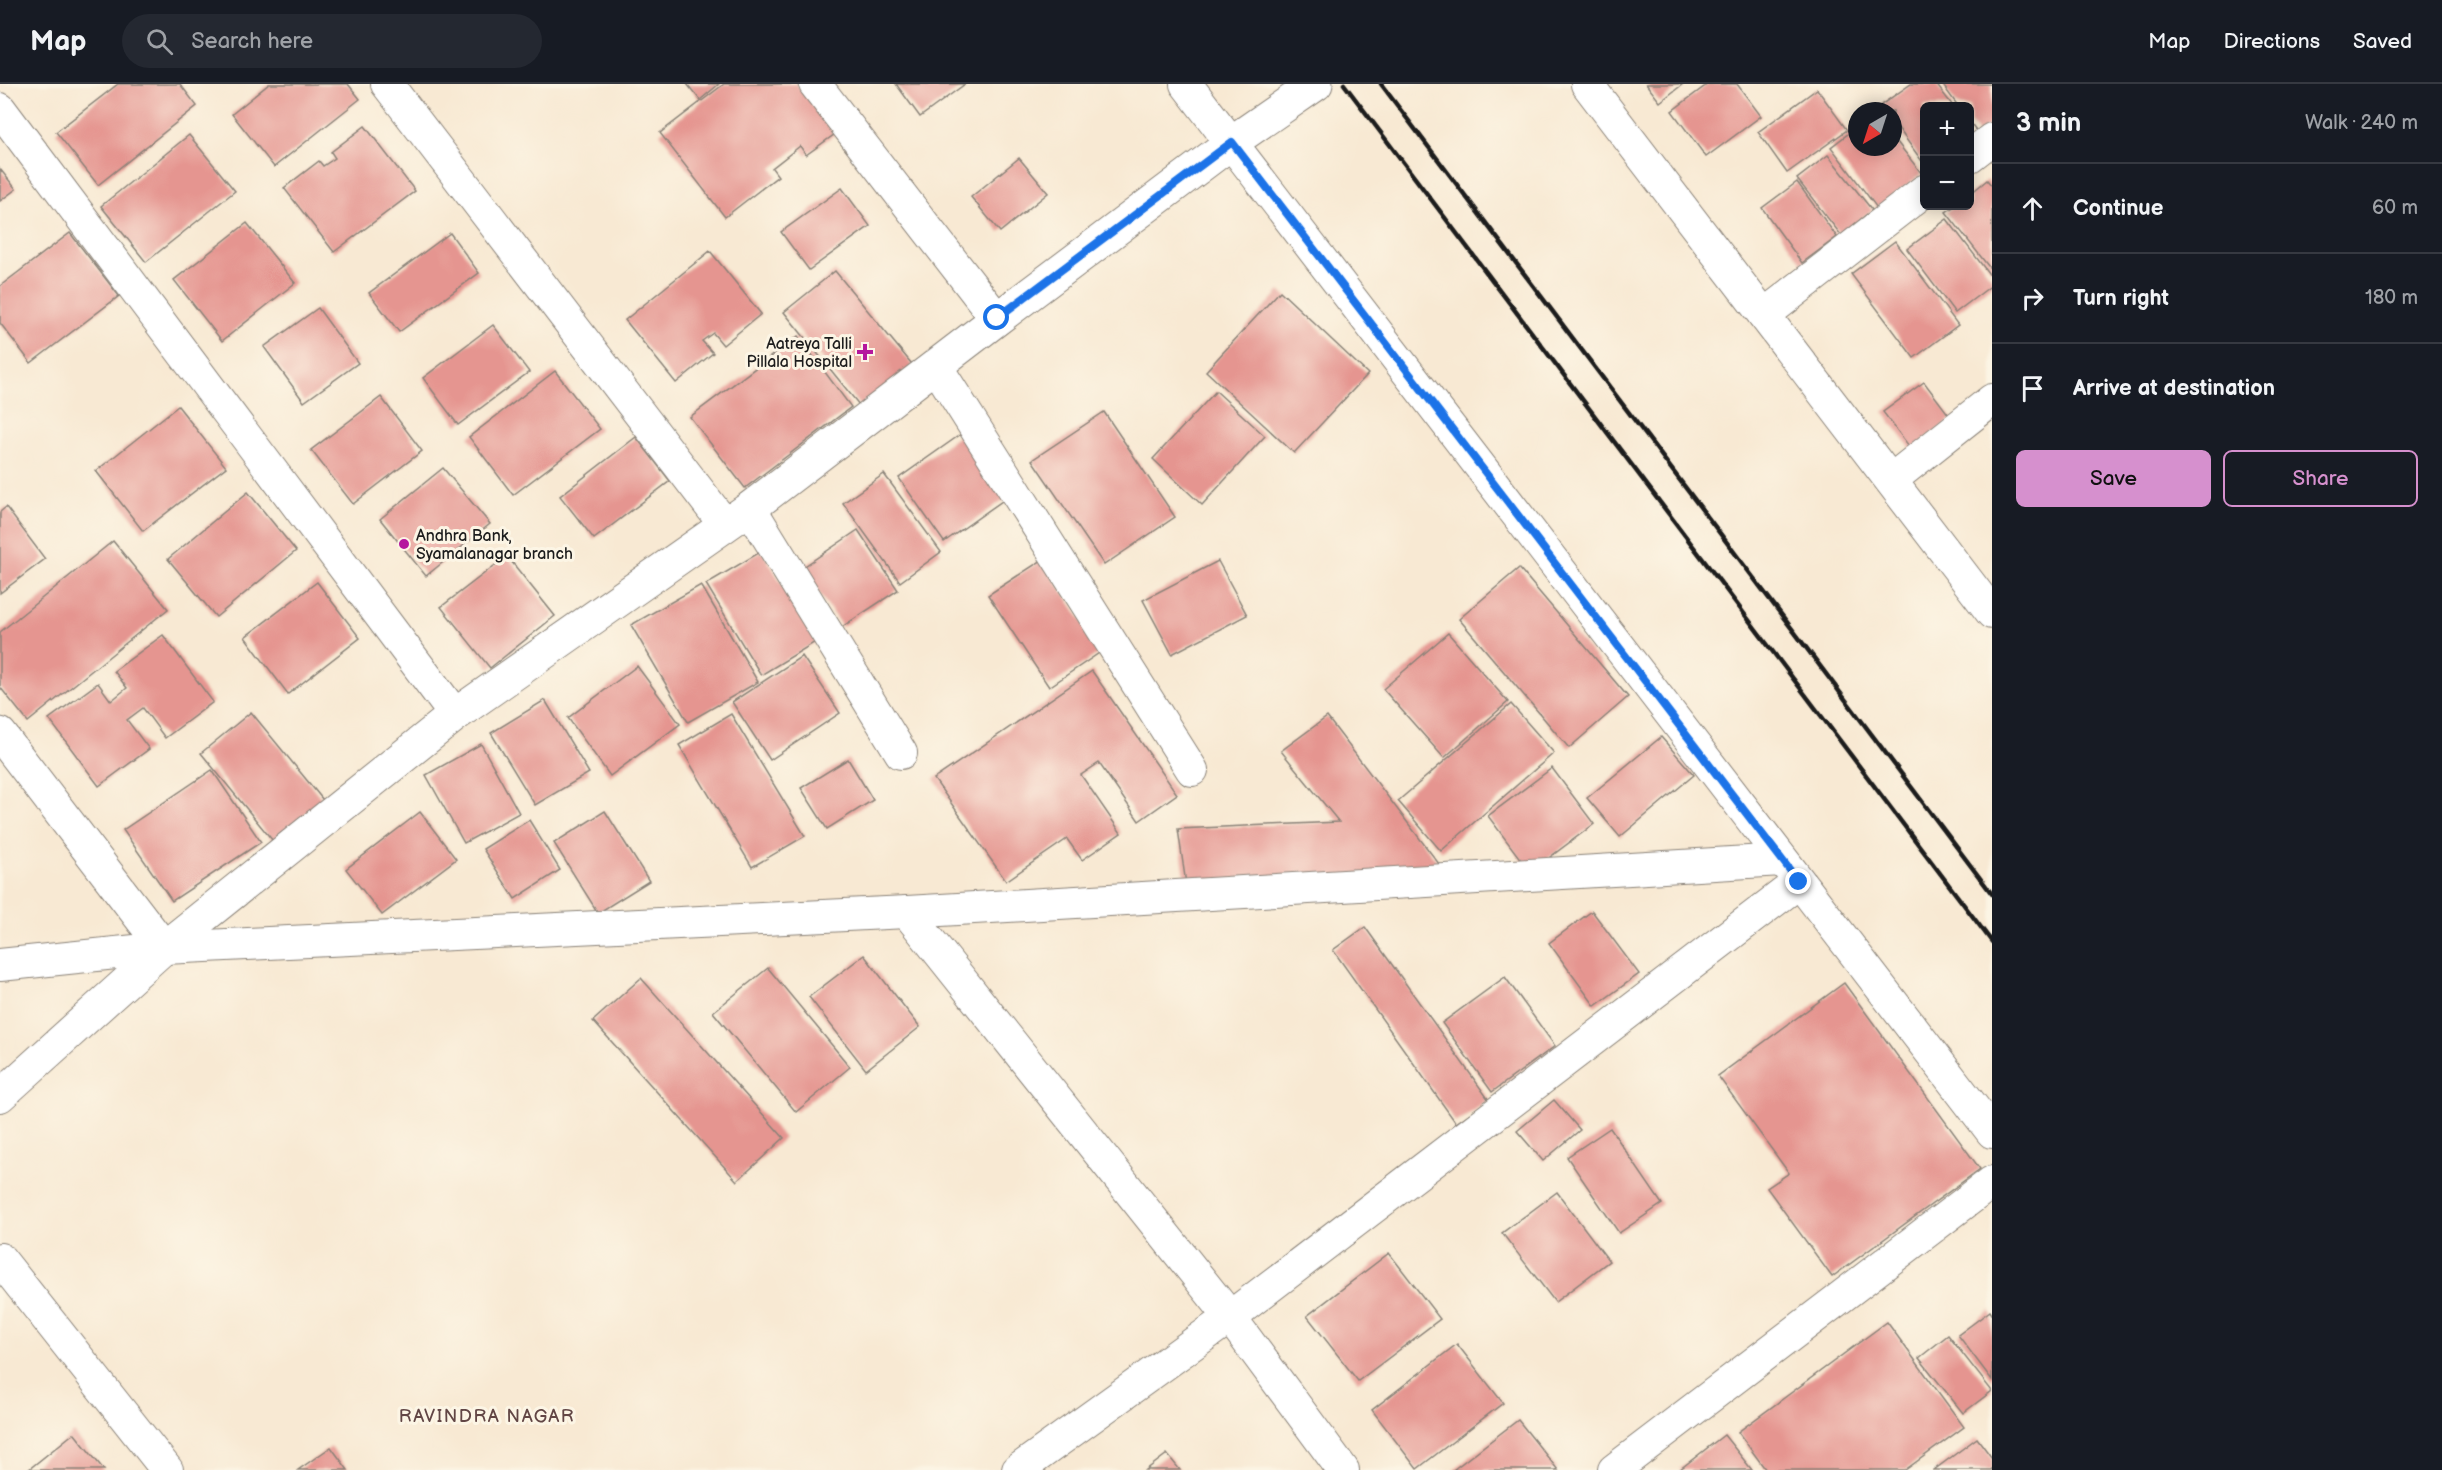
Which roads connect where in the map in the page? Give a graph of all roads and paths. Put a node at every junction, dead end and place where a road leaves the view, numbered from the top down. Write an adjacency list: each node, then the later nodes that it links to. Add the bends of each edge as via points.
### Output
1 (387, 84): 16 (street)
2 (815, 84): 12 (street)
3 (1186, 84): 8 (street)
4 (1316, 84): 8 (street)
5 (1587, 84): 11 (street)
6 (0, 109): 18 (street)
7 (1992, 139): 9 (street)
8 (1232, 142): 12 (street); 22 (street)
9 (1974, 153)
10 (1920, 194): 11 (street)
11 (1764, 315): 15 (street)
12 (997, 318): 13 (street)
13 (936, 366): 16 (street); 21 (street)
14 (1992, 400): 15 (street)
15 (1891, 480): 17 (street)
16 (738, 516): 18 (street); 20 (street)
17 (1992, 613)
18 (455, 715): 24 (street)
19 (0, 734): 24 (street)
20 (901, 753)
21 (1192, 770)
22 (1790, 871): 23 (street); 27 (street); 30 (street)
23 (907, 912): 24 (street); 30 (street)
24 (164, 948): 25 (street); 26 (street)
25 (0, 965)
26 (0, 1096)
27 (1992, 1132)
28 (1992, 1182): 34 (street)
29 (0, 1259): 31 (street)
30 (1230, 1317): 32 (street); 33 (street)
31 (167, 1470)
32 (1018, 1470)
33 (1343, 1470)
34 (1614, 1470)

